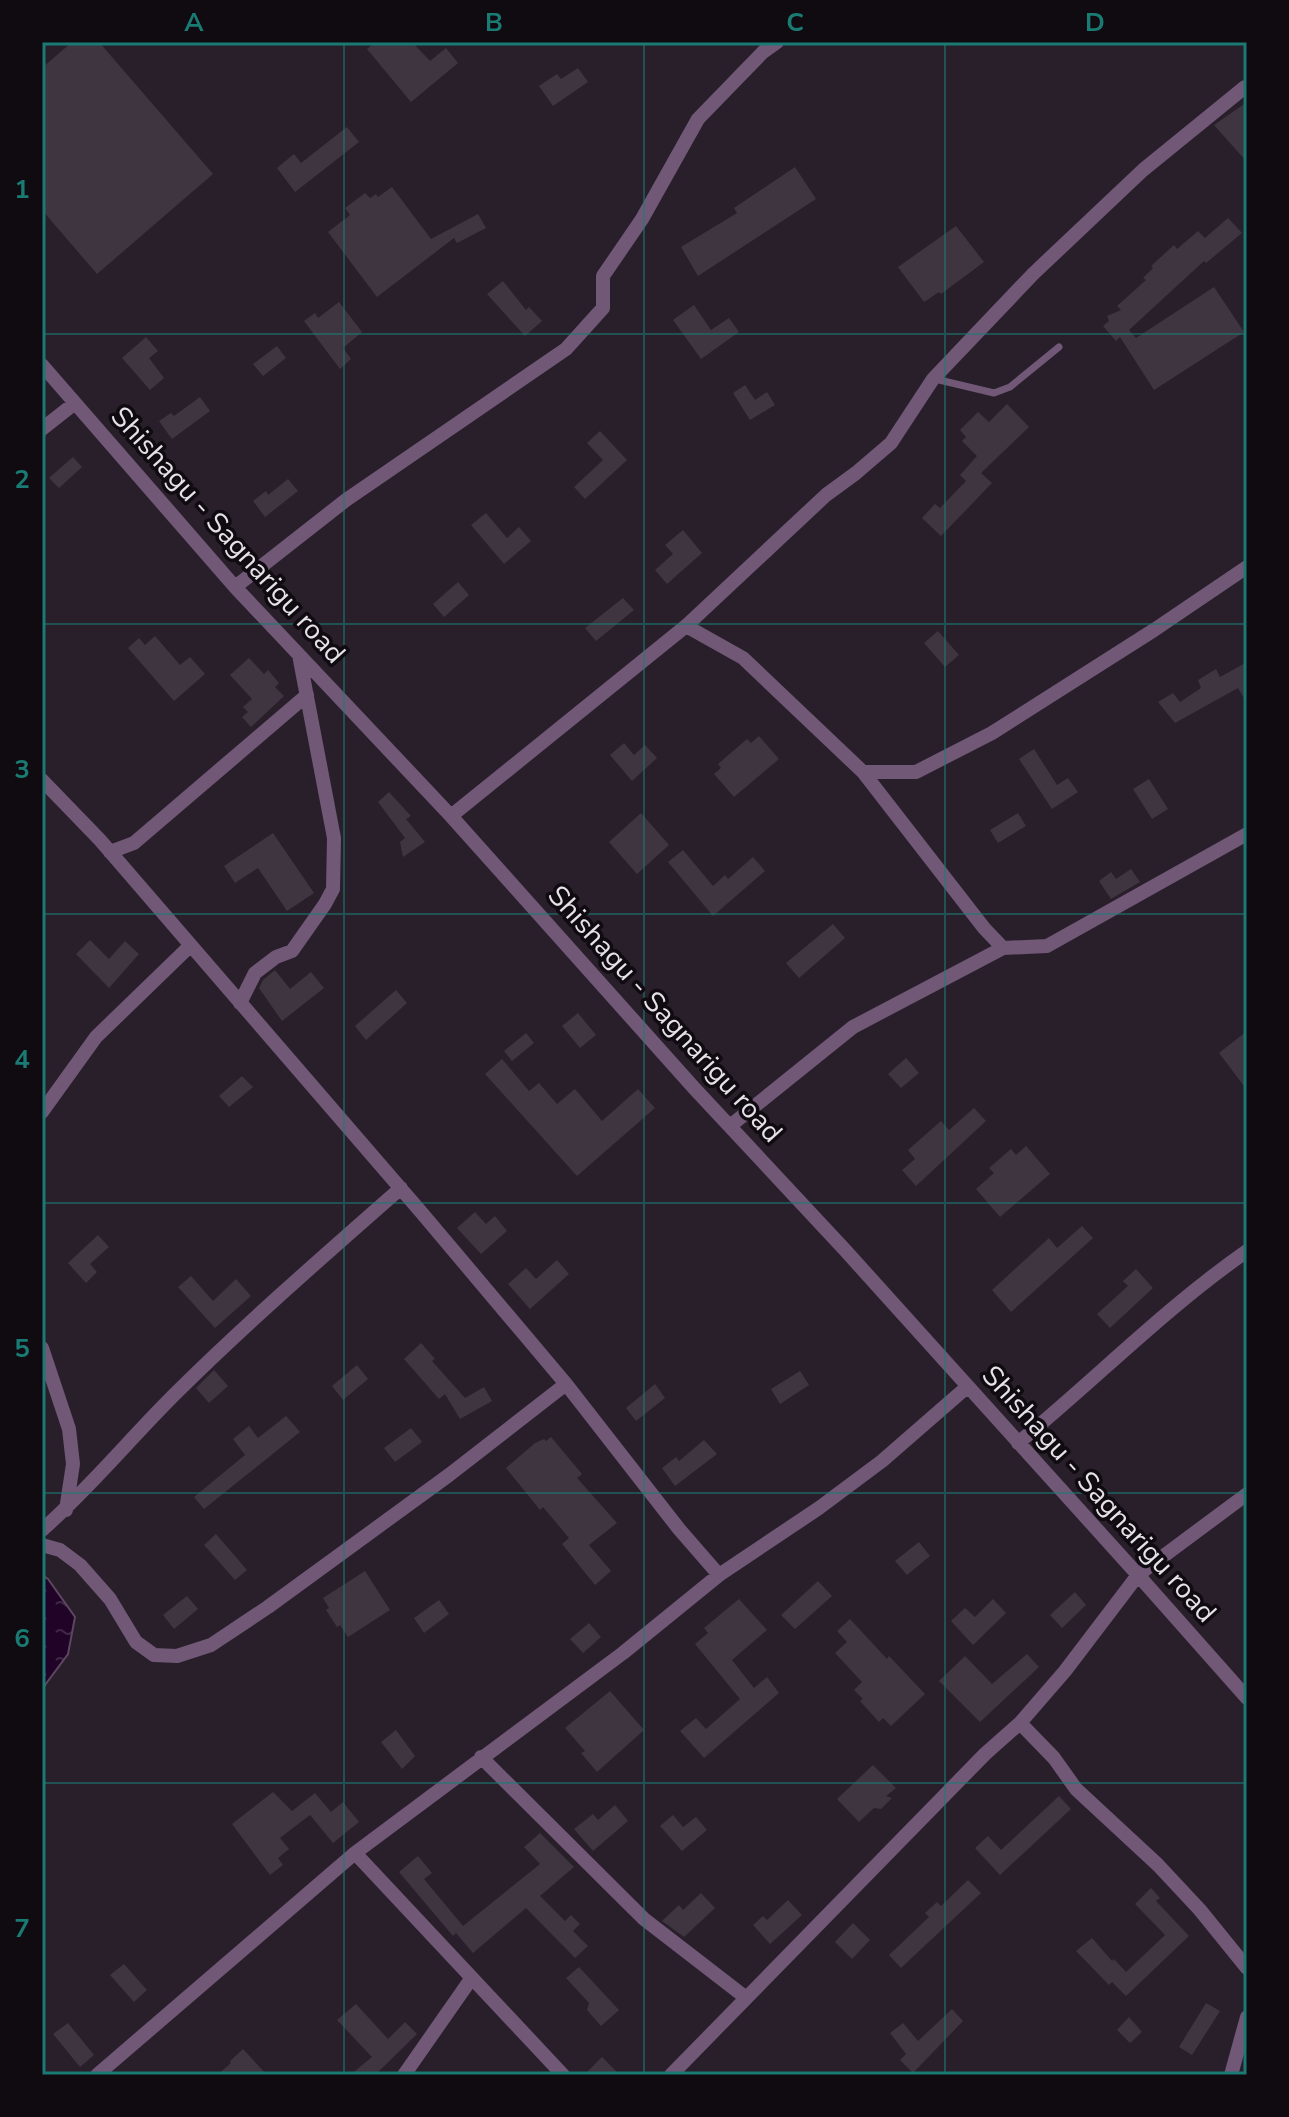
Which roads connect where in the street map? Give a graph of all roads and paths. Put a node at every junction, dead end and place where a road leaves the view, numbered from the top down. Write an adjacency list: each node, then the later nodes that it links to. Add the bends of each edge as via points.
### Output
1 (777, 42): 9 (street, via 698,119 603,276 603,308 566,349 346,500)
2 (1245, 87): 5 (street, via 1143,170)
3 (1059, 347): 5 (lane, via 1010,387 994,393)
4 (42, 365): 6 (street, Shishagu - Sagnarigu road)
5 (933, 379): 10 (street, via 891,443 826,495)
6 (75, 403): 7 (street); 9 (street, Shishagu - Sagnarigu road)
7 (42, 429)
8 (1247, 567): 13 (street, via 992,733 916,772)
9 (235, 587): 11 (street, Shishagu - Sagnarigu road)
10 (686, 626): 13 (street, via 743,658); 15 (street)
11 (299, 654): 12 (street); 15 (street, Shishagu - Sagnarigu road)
12 (307, 695): 17 (street, via 134,843); 20 (street, via 334,838 333,889 292,951 255,973)
13 (863, 772): 19 (street)
14 (42, 780): 17 (street)
15 (451, 816): 22 (street, Shishagu - Sagnarigu road)
16 (1247, 834): 19 (street, via 1047,946)
17 (110, 852): 18 (street)
18 (190, 946): 20 (street); 21 (street, via 96,1037)
19 (1003, 948): 22 (street, via 853,1027)
20 (240, 1003): 23 (street)
21 (42, 1112)
22 (730, 1126): 27 (street, Shishagu - Sagnarigu road)
23 (401, 1188): 26 (street); 30 (street, via 178,1391)
24 (1247, 1251): 28 (street, via 1210,1276)
25 (42, 1348): 30 (street, via 69,1429 73,1464)
26 (566, 1384): 32 (street, via 268,1607 211,1645 177,1656 154,1655 136,1642 110,1599 80,1565); 33 (street)
27 (967, 1387): 28 (street, Shishagu - Sagnarigu road); 33 (street, via 870,1470)
28 (1018, 1443): 34 (street, Shishagu - Sagnarigu road)
29 (1247, 1494): 34 (street)
30 (66, 1510): 31 (street)
31 (42, 1530)
32 (42, 1545)
33 (719, 1575): 37 (street)
34 (1138, 1575): 35 (street, Shishagu - Sagnarigu road); 36 (street)
35 (1245, 1692)
36 (1020, 1723): 39 (street, via 1076,1789 1169,1876); 41 (street)
37 (481, 1757): 38 (street); 41 (street, via 644,1919)
38 (355, 1853): 40 (street); 44 (street)
39 (1247, 1968)
40 (471, 1979): 45 (street); 46 (street)
41 (745, 1997): 47 (street)
42 (1247, 2017): 43 (street)
43 (1230, 2074)
44 (97, 2075)
45 (404, 2075)
46 (563, 2075)
47 (671, 2075)

